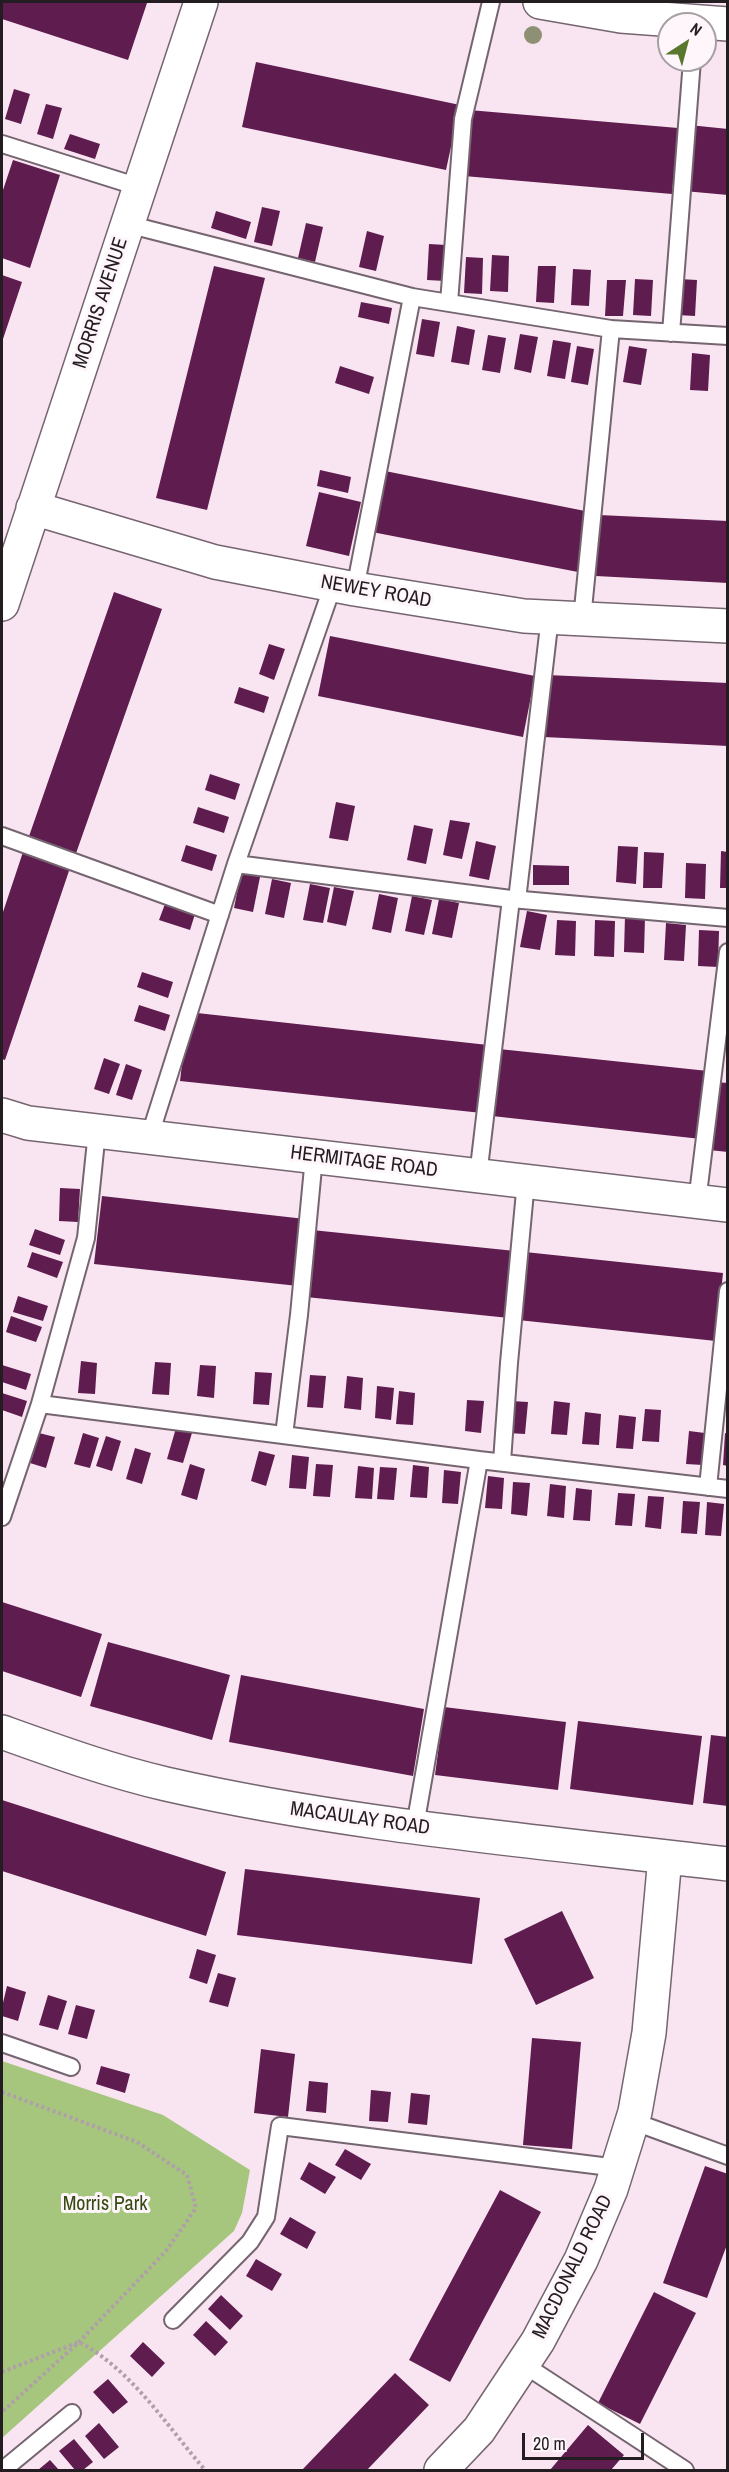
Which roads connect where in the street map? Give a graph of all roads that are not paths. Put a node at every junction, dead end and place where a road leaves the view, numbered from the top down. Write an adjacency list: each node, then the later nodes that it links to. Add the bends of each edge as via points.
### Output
1 (201, 2): 7 (main road, MORRIS AVENUE)
2 (491, 2): 10 (lane, via 462,119)
3 (540, 2): 4 (main road)
4 (657, 19)
5 (691, 72): 12 (lane)
6 (2, 144): 7 (lane)
7 (139, 187): 8 (main road, MORRIS AVENUE)
8 (127, 224): 9 (lane); 14 (main road, MORRIS AVENUE)
9 (412, 297): 10 (lane); 15 (lane)
10 (449, 303): 11 (lane)
11 (611, 329): 12 (lane); 18 (lane)
12 (671, 333): 13 (lane)
13 (728, 336)
14 (33, 508): 15 (main road, NEWEY ROAD, via 215,562); 16 (main road, MORRIS AVENUE)
15 (344, 587): 17 (main road, NEWEY ROAD); 21 (lane)
16 (2, 604)
17 (550, 617): 18 (main road, NEWEY ROAD); 22 (lane)
18 (582, 619): 19 (main road, NEWEY ROAD)
19 (728, 626)
20 (2, 836): 23 (lane)
21 (236, 864): 22 (lane); 23 (lane)
22 (514, 899): 24 (lane); 30 (lane)
23 (220, 915): 28 (lane)
24 (728, 918)
25 (728, 952): 32 (lane)
26 (2, 1115): 27 (main road, HERMITAGE ROAD, via 28,1123)
27 (97, 1131): 28 (main road, HERMITAGE ROAD); 34 (lane, via 86,1238)
28 (149, 1137): 29 (main road, HERMITAGE ROAD)
29 (314, 1156): 30 (main road, HERMITAGE ROAD); 35 (lane)
30 (478, 1176): 31 (main road, HERMITAGE ROAD)
31 (526, 1181): 32 (main road, HERMITAGE ROAD); 37 (lane)
32 (712, 1203)
33 (728, 1291): 38 (lane)
34 (40, 1404): 35 (lane); 40 (lane)
35 (284, 1435): 36 (lane)
36 (479, 1460): 37 (lane); 42 (lane)
37 (502, 1462): 38 (lane)
38 (708, 1487): 39 (lane)
39 (728, 1489)
40 (2, 1517)
41 (2, 1732): 42 (main road, MACAULAY ROAD, via 164,1784 304,1812)
42 (415, 1826): 43 (main road, MACAULAY ROAD)
43 (665, 1857): 44 (main road, MACAULAY ROAD); 47 (main road, MACDONALD ROAD, via 649,2033)
44 (728, 1864)
45 (2, 2043): 46 (lane)
46 (71, 2067)
47 (632, 2121): 48 (lane); 49 (main road, MACDONALD ROAD)
48 (728, 2156)
49 (618, 2168): 50 (lane, via 280,2126 266,2217 250,2242); 51 (main road, MACDONALD ROAD, via 581,2260)
50 (173, 2320)
51 (523, 2364): 54 (main road, MACDONALD ROAD, via 479,2430); 55 (lane)
52 (72, 2413): 53 (lane)
53 (3, 2470)
54 (441, 2470)
55 (685, 2470)

